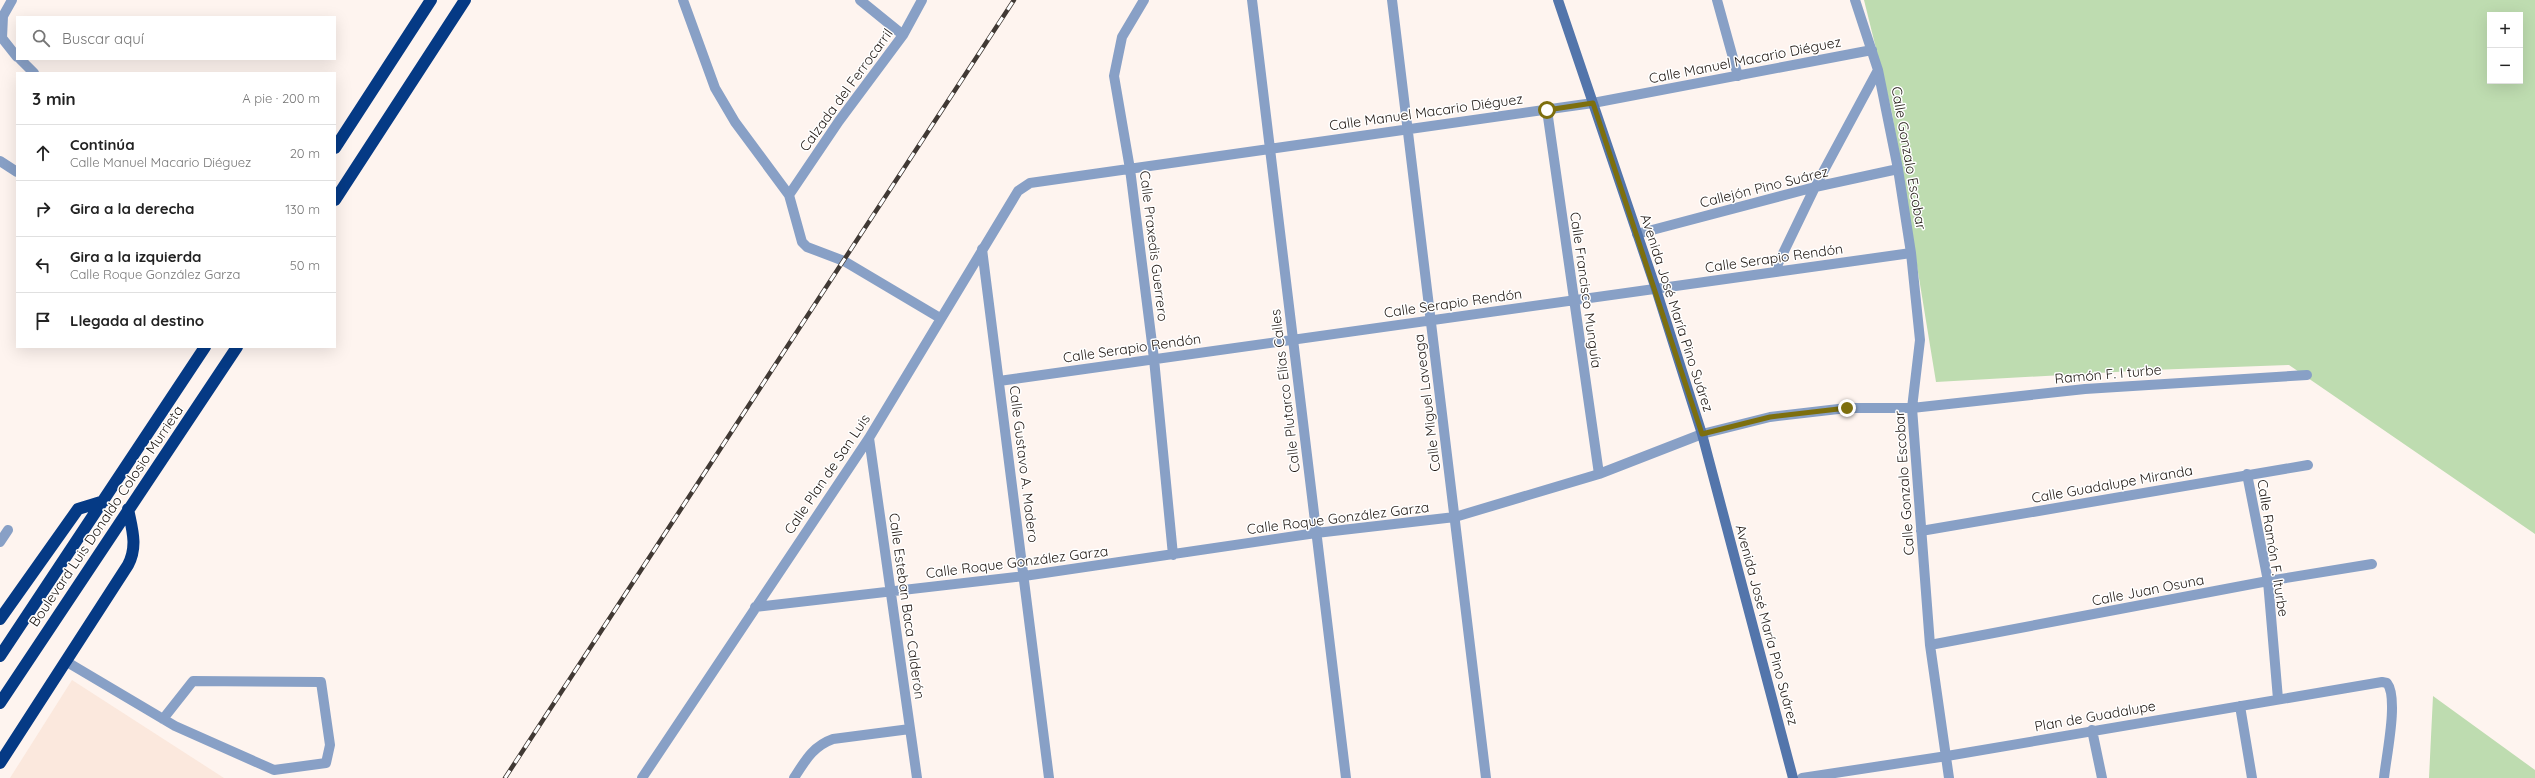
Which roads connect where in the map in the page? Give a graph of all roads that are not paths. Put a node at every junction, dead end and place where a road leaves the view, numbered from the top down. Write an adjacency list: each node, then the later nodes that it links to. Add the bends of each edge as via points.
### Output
1 (12, 0): 15 (street, via 3,16 2,38)
2 (432, 0): 23 (highway)
3 (465, 0): 32 (highway)
4 (682, 0): 31 (street, via 715,88 735,122)
5 (860, 0): 13 (street)
6 (922, 0): 13 (street, Calzada del Ferrocarril)
7 (1144, 0): 26 (street, Calle Praxedis Guerrero, via 1122,37 1115,67 1115,87)
8 (1252, 0): 24 (street, Calle Plutarco Elías Calles)
9 (1392, 0): 22 (street, Calle Miguel Laveaga)
10 (1558, 0): 20 (street, Avenida José María Pino Suárez)
11 (1717, 0): 19 (street)
12 (1855, 0): 14 (street, Calle Gonzalo Escobar)
13 (903, 34): 31 (street, Calzada del Ferrocarril)
14 (1872, 50): 17 (street, Calle Gonzalo Escobar); 19 (street, Calle Manuel Macario Diéguez)
15 (16, 55)
16 (21, 60): 18 (street)
17 (1878, 70): 27 (street, Calle Gonzalo Escobar); 30 (street)
18 (33, 72)
19 (1738, 76): 20 (street, Calle Manuel Macario Diéguez)
20 (1593, 103): 21 (street, Calle Manuel Macario Diéguez); 33 (street, Avenida José María Pino Suárez)
21 (1547, 110): 22 (street, Calle Manuel Macario Diéguez); 38 (street, Calle Francisco Munguía)
22 (1408, 129): 24 (street, Calle Manuel Macario Diéguez); 40 (street, Calle Miguel Laveaga)
23 (336, 146)
24 (1270, 149): 26 (street, Calle Manuel Macario Diéguez); 41 (street, Calle Plutarco Elías Calles)
25 (0, 161): 28 (street)
26 (1130, 169): 29 (street, Calle Manuel Macario Diéguez); 44 (street, Calle Praxedis Guerrero)
27 (1898, 169): 30 (street, Callejón Pino Suárez); 35 (street, Calle Gonzalo Escobar)
28 (16, 171)
29 (1030, 183): 34 (street, Calle Plan de San Luis, via 1018,191)
30 (1815, 187): 33 (street, Callejón Pino Suárez); 36 (street)
31 (789, 195): 39 (street, via 800,238 807,247 844,261)
32 (336, 198)
33 (1637, 234): 37 (street, Avenida José María Pino Suárez)
34 (982, 249): 39 (street, Calle Plan de San Luis); 46 (street, Calle Gustavo A. Madero)
35 (1911, 253): 36 (street, Calle Serapio Rendón); 47 (street, Calle Gonzalo Escobar, via 1920,340)
36 (1774, 272): 37 (street, Calle Serapio Rendón)
37 (1656, 289): 38 (street, Calle Serapio Rendón); 48 (street, Avenida José María Pino Suárez)
38 (1573, 300): 40 (street, Calle Serapio Rendón); 51 (street, Calle Francisco Munguía)
39 (940, 318): 49 (street, Calle Plan de San Luis)
40 (1431, 320): 41 (street, Calle Serapio Rendón); 55 (street, Calle Miguel Laveaga)
41 (1293, 340): 44 (street, Calle Serapio Rendón); 58 (street, Calle Plutarco Elías Calles)
42 (204, 348): 53 (highway, Boulevard Luis Donaldo Colosio Murrieta)
43 (236, 348): 54 (highway, Boulevard Luis Donaldo Colosio Murrieta)
44 (1154, 359): 46 (street, Calle Serapio Rendón); 60 (street, Calle Praxedis Guerrero)
45 (2307, 375): 47 (street, Ramón F. I turbe, via 2085,389)
46 (999, 381): 62 (street, Calle Gustavo A. Madero)
47 (1912, 408): 48 (street, Calle Roque González Garza, via 1847,408 1770,417); 57 (street, Calle Gonzalo Escobar)
48 (1702, 434): 51 (street, Calle Roque González Garza); 84 (street, Avenida José María Pino Suárez)
49 (869, 438): 64 (street, Calle Esteban Baca Calderón); 65 (street, Calle Plan de San Luis)
50 (2308, 465): 52 (street, Calle Guadalupe Miranda)
51 (1599, 474): 55 (street, Calle Roque González Garza)
52 (2247, 474): 57 (street, Calle Guadalupe Miranda); 63 (street, Calle Ramón F. Iturbe)
53 (104, 501): 66 (highway, via 83,507 74,514); 68 (highway, Boulevard Luis Donaldo Colosio Murrieta)
54 (128, 510): 69 (highway, via 134,554); 71 (highway, Boulevard Luis Donaldo Colosio Murrieta)
55 (1455, 517): 58 (street, Calle Roque González Garza); 83 (street, Calle Miguel Laveaga)
56 (8, 530): 59 (street)
57 (1922, 531): 67 (street, Calle Gonzalo Escobar)
58 (1316, 533): 60 (street, Calle Roque González Garza); 82 (street, Calle Plutarco Elías Calles)
59 (0, 542)
60 (1173, 555): 62 (street, Calle Roque González Garza)
61 (2372, 564): 63 (street, Calle Juan Osuna)
62 (1024, 576): 64 (street, Calle Roque González Garza); 81 (street, Calle Gustavo A. Madero)
63 (2268, 581): 67 (street, Calle Juan Osuna); 70 (street, Calle Ramón F. Iturbe)
64 (890, 592): 65 (street, Calle Roque González Garza); 74 (street, Calle Esteban Baca Calderón)
65 (755, 607): 78 (street, Calle Plan de San Luis)
66 (0, 619)
67 (1930, 645): 76 (street, Calle Gonzalo Escobar)
68 (0, 656)
69 (68, 662): 73 (street); 77 (highway)
70 (2278, 699): 72 (street, Plan de Guadalupe); 89 (street, Plan de Guadalupe, via 2387,683 2391,687 2392,708)
71 (0, 703)
72 (2240, 706): 75 (street, Plan de Guadalupe); 88 (street)
73 (163, 719): 73 (street, via 274,770 326,762 330,745 321,682 193,681)
74 (910, 729): 79 (street, via 833,739 823,743 815,749); 80 (street, Calle Esteban Baca Calderón)
75 (2092, 730): 76 (street, Plan de Guadalupe); 87 (street)
76 (1947, 756): 85 (street, Plan de Guadalupe); 86 (street, Calle Gonzalo Escobar)
77 (0, 763)
78 (642, 778)
79 (794, 778)
80 (916, 778)
81 (1049, 778)
82 (1346, 778)
83 (1486, 778)
84 (1793, 778)
85 (1802, 778)
86 (1949, 778)
87 (2102, 778)
88 (2252, 778)
89 (2384, 778)

